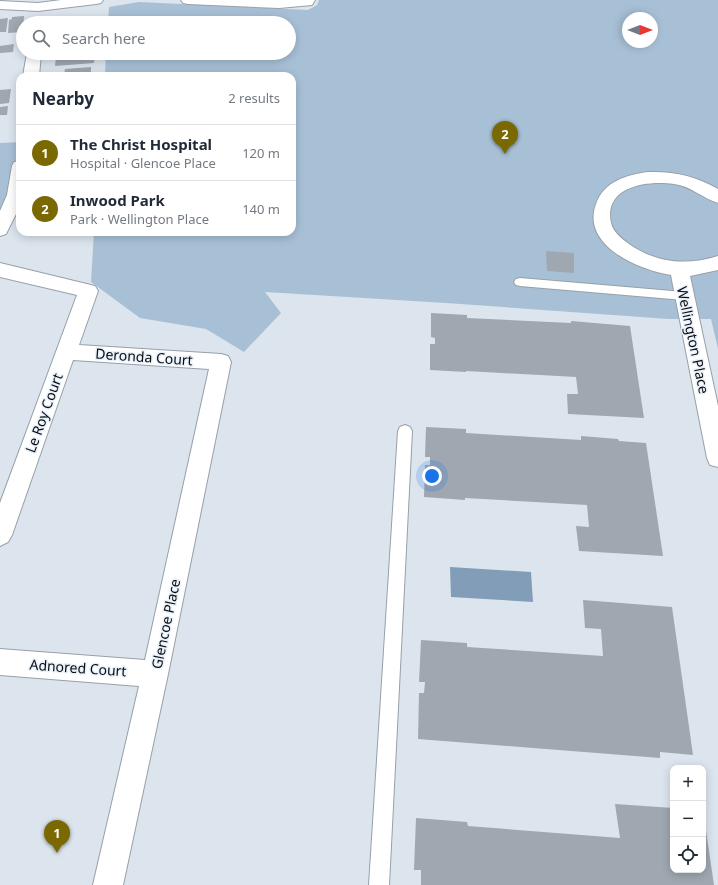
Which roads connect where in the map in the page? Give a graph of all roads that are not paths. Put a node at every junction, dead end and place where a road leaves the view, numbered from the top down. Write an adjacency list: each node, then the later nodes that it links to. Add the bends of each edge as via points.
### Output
1 (96, 0): 5 (street)
2 (188, 0): 3 (street, via 279,4)
3 (308, 1)
4 (0, 5): 5 (street)
5 (38, 7): 6 (street)
6 (37, 16)
7 (33, 60): 8 (street)
8 (32, 72)
9 (16, 195): 11 (street)
10 (718, 197): 13 (street, Wellington Place, via 701,186 666,177 635,179 610,192 601,212 611,239 640,260 665,268)
11 (0, 230)
12 (718, 263): 13 (street, Wellington Place, via 704,268)
13 (679, 269): 16 (street, Wellington Place)
14 (0, 270): 17 (street, Le Roy Court, via 88,291)
15 (520, 282): 16 (lane)
16 (684, 296): 20 (street, Wellington Place)
17 (66, 352): 18 (street, Deronda Court); 21 (street, Le Roy Court)
18 (221, 362): 23 (street, Glencoe Place)
19 (405, 431): 25 (lane)
20 (718, 458)
21 (0, 534)
22 (0, 662): 23 (street, Adnored Court)
23 (155, 674): 24 (street, Glencoe Place)
24 (108, 885)
25 (379, 885)

